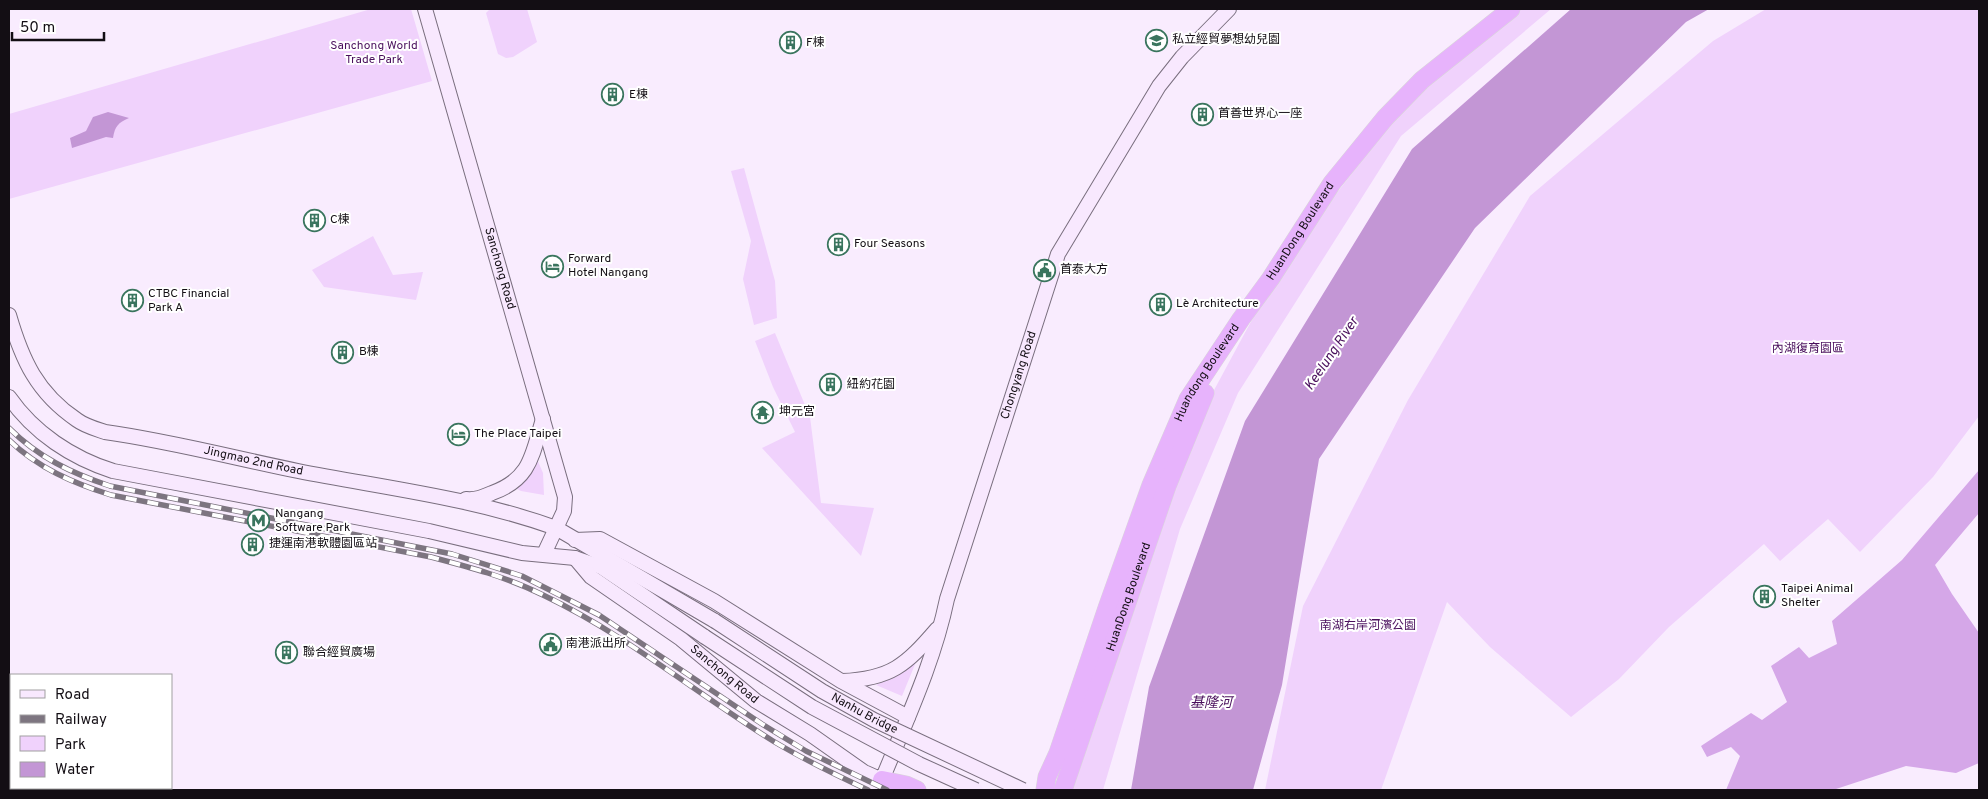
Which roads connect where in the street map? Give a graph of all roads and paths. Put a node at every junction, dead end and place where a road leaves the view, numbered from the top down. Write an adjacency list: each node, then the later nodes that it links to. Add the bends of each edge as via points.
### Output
1 (425, 9): 6 (street, Sanchong Road)
2 (1229, 9): 12 (street, Chongyang Road, via 1159,86 1058,254)
3 (1511, 9): 16 (highway, Huandong Boulevard, via 1422,80 1384,118 1332,183 1188,399 1148,494 1058,752); 20 (highway, HuanDong Boulevard, via 1394,109 1340,172 1200,401 1166,486)
4 (9, 315): 7 (street, Jingmao 2nd Road, via 32,376 42,390 78,421 105,432)
5 (9, 397): 10 (street, via 53,444 95,466 429,531 522,553)
6 (543, 418): 7 (street, via 525,473 512,484 476,500); 8 (street, Sanchong Road, via 566,504)
7 (444, 497): 8 (street, Jingmao 2nd Road)
8 (556, 528): 9 (street, Jingmao 2nd Road); 10 (street, Sanchong Road)
9 (575, 540): 13 (street, via 600,540 714,601); 19 (street, Nanhu Bridge, bridge, via 715,621 874,720)
10 (544, 554): 11 (street, Nanhu Bridge)
11 (575, 558): 15 (street, Sanchong Road, via 590,576 681,639 756,701); 18 (street, Nanhu Bridge, bridge, via 601,567 812,707)
12 (941, 624): 13 (street, via 912,657 890,672); 14 (street, Chongyang Road)
13 (841, 681): 14 (street)
14 (908, 718): 15 (street, Chongyang Road)
15 (889, 785): 17 (highway, via 906,785)
16 (1043, 786)
17 (917, 790)
18 (976, 790)
19 (1023, 790)
20 (1063, 790)

